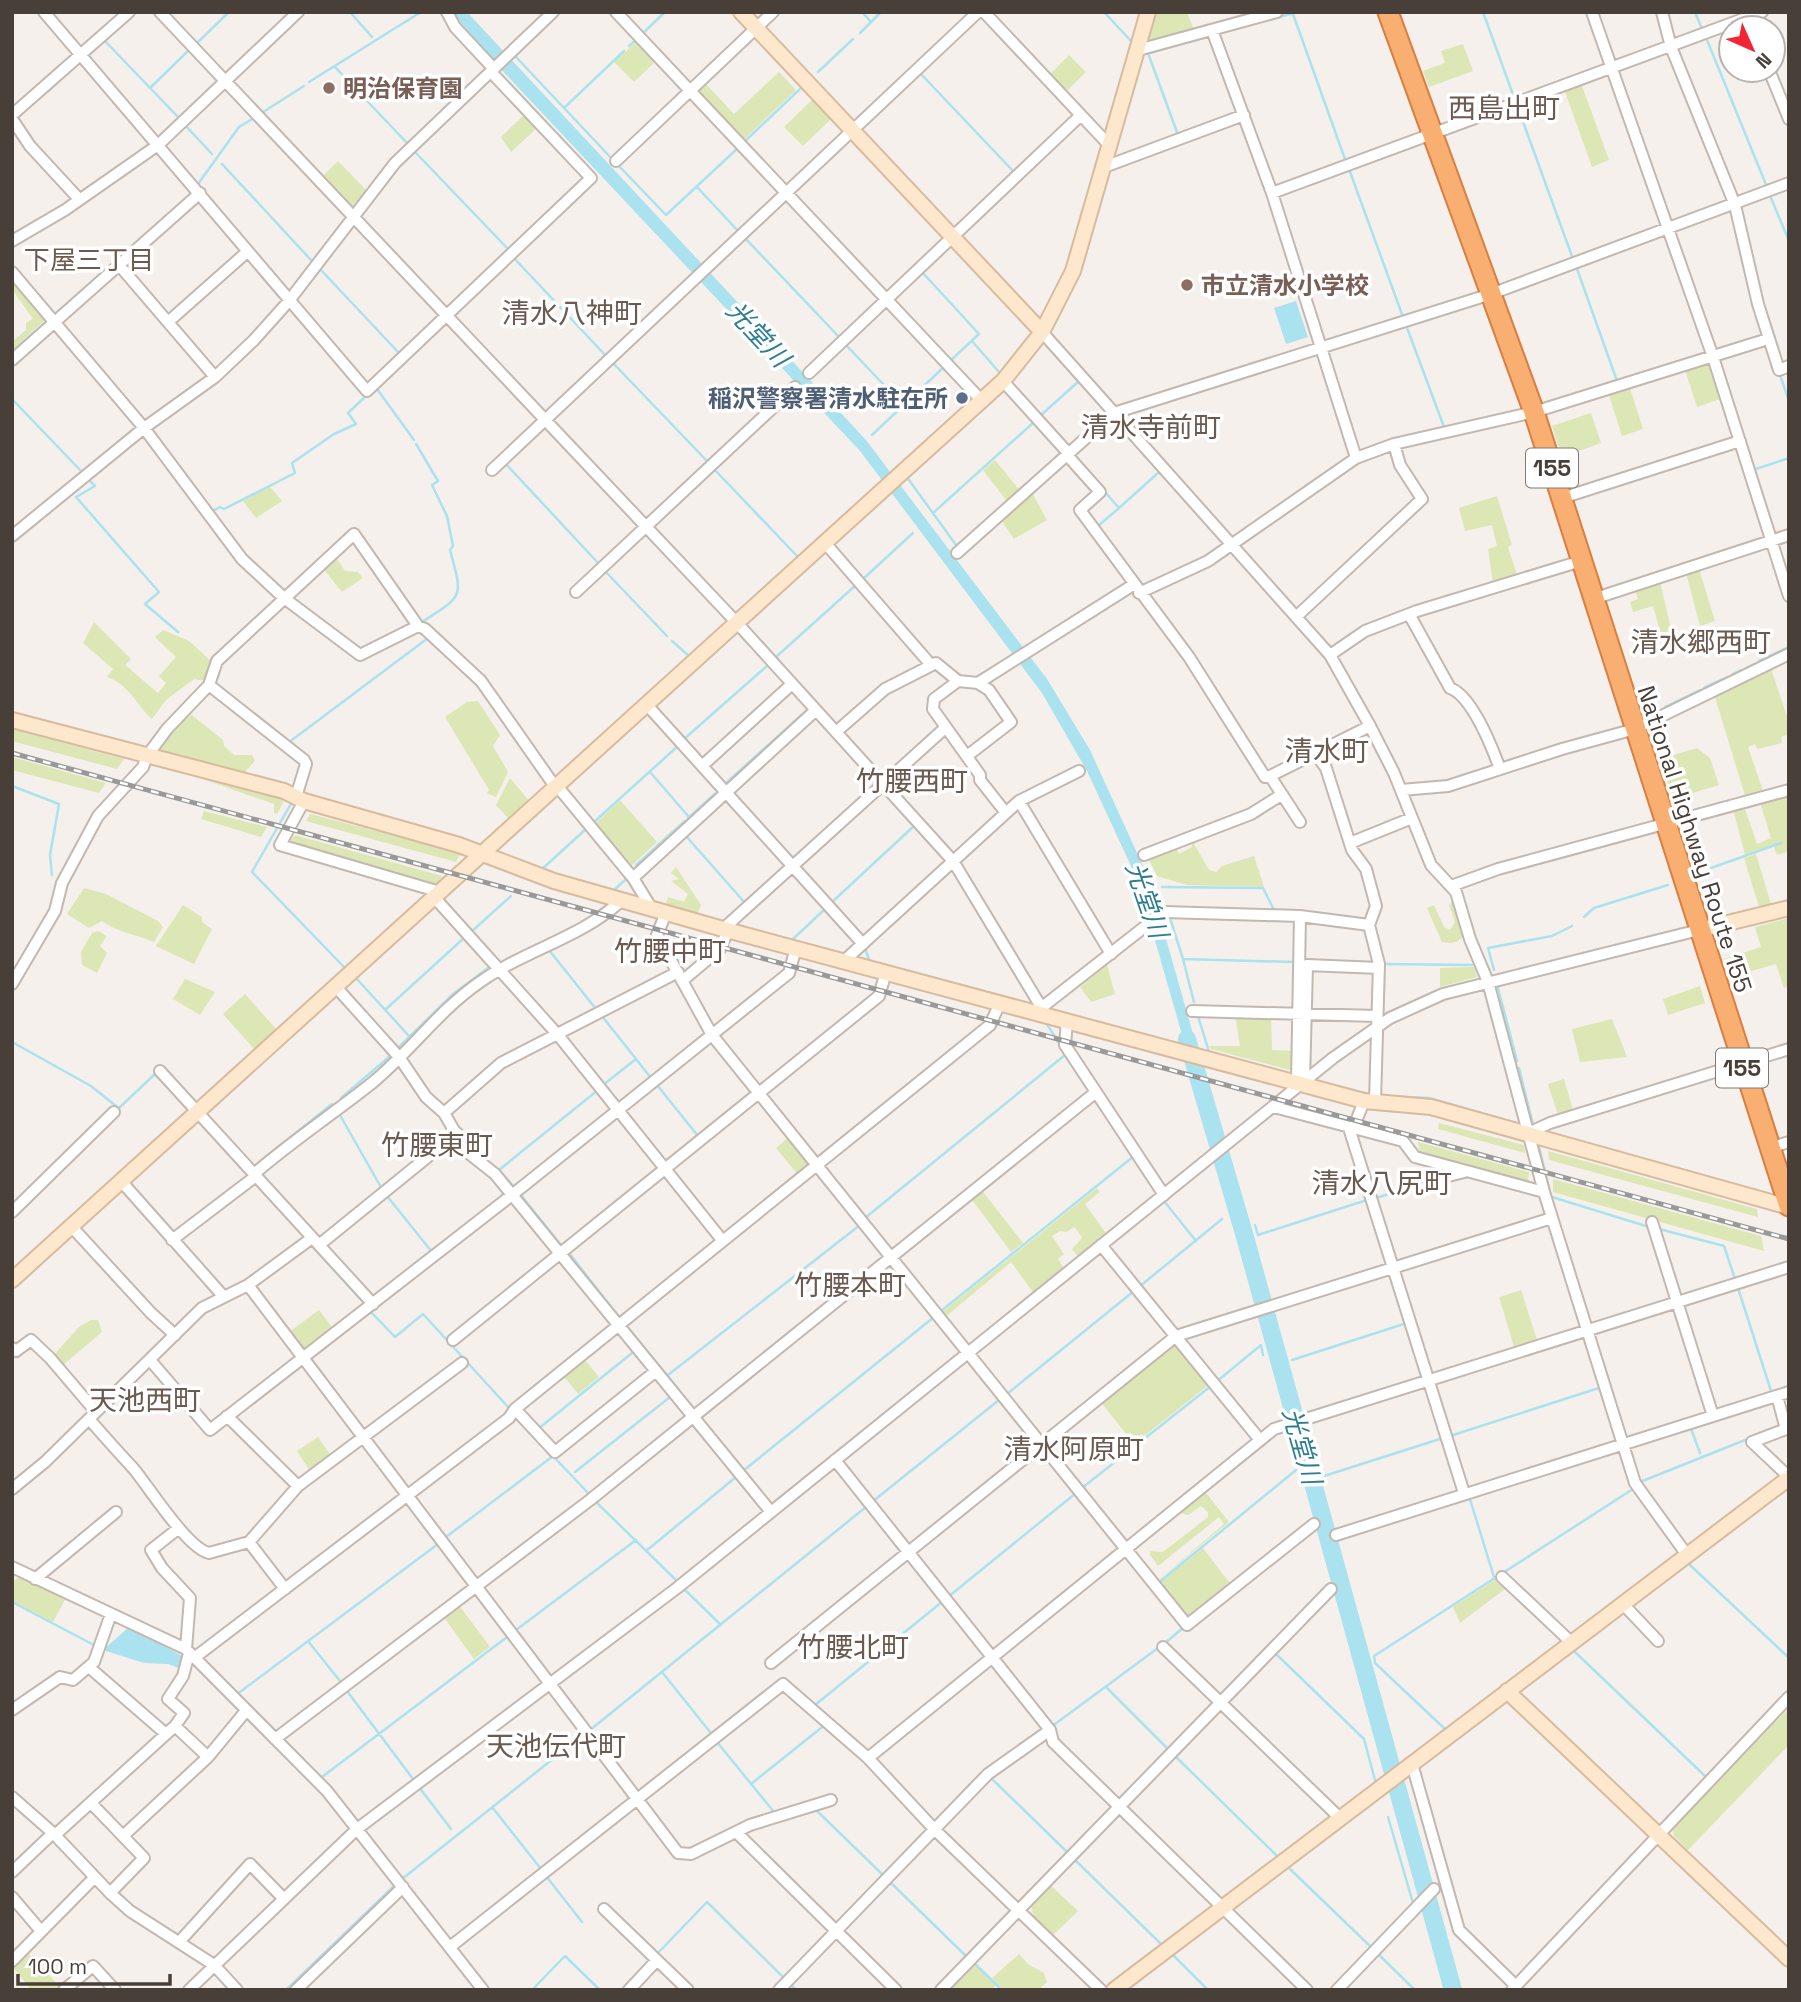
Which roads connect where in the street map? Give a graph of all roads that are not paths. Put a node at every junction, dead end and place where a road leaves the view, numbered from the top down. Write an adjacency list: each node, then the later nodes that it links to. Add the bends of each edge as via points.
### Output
1 (44, 12): 22 (street)
2 (129, 12): 22 (street)
3 (160, 12): 25 (street)
4 (298, 12): 25 (street)
5 (447, 12): 24 (street)
6 (553, 12): 24 (street)
7 (616, 12): 27 (street)
8 (740, 12): 17 (street)
9 (774, 12): 17 (street)
10 (978, 12): 32 (street)
11 (984, 12): 28 (street)
12 (1148, 12): 21 (street)
13 (1277, 12): 18 (street)
14 (1388, 12): 33 (highway, National Highway Route 155 / 155)
15 (1592, 12): 23 (street)
16 (1662, 12): 20 (street)
17 (756, 29): 27 (street); 32 (street)
18 (1212, 30): 21 (street); 29 (street)
19 (1717, 30): 20 (street)
20 (1671, 47): 23 (street); 43 (street)
21 (1138, 50): 35 (street)
22 (82, 56): 30 (street); 34 (street)
23 (1612, 68): 33 (street); 45 (street)
24 (492, 70): 44 (street, via 396,163); 54 (street, via 591,178)
25 (225, 82): 34 (street); 44 (street)
26 (1775, 84): 31 (street)
27 (690, 91): 36 (street); 40 (street)
28 (1081, 115): 35 (street); 46 (street)
29 (1244, 115): 37 (street); 41 (street)
30 (12, 117): 42 (street, via 30,146)
31 (1789, 119)
32 (852, 131): 40 (street); 46 (street)
33 (1432, 134): 41 (street); 51 (highway, National Highway Route 155 / 155)
34 (158, 145): 39 (street); 42 (street)
35 (1110, 146): 37 (street)
36 (615, 161)
37 (1104, 167): 57 (street, via 1073,271)
38 (1789, 183): 43 (street)
39 (200, 193): 48 (street); 49 (street)
40 (786, 193): 52 (street); 70 (street)
41 (1272, 193): 59 (street)
42 (79, 199): 47 (street)
43 (1735, 205): 45 (street); 58 (street)
44 (353, 216): 53 (street); 54 (street)
45 (1669, 228): 51 (street); 60 (street)
46 (953, 238): 52 (street); 57 (street)
47 (12, 241)
48 (247, 252): 53 (street); 55 (street)
49 (119, 265): 55 (street); 56 (street)
50 (12, 272): 56 (street)
51 (1491, 294): 59 (street); 68 (highway, National Highway Route 155 / 155)
52 (887, 300): 63 (street); 67 (street)
53 (288, 302): 54 (street, via 367,391); 64 (street)
54 (447, 315): 70 (street)
55 (168, 322): 64 (street)
56 (53, 323): 61 (street); 71 (street)
57 (1042, 332): 65 (street); 69 (street)
58 (1768, 339): 60 (street); 62 (street, via 1779,370)
59 (1322, 347): 69 (street); 75 (street)
60 (1713, 356): 68 (street); 72 (street)
61 (12, 360)
62 (1789, 366)
63 (809, 373)
64 (215, 377): 71 (street)
65 (1003, 381): 67 (street); 74 (street)
66 (795, 387): 78 (street)
67 (983, 401): 82 (street)
68 (1534, 412): 73 (street); 77 (highway, National Highway Route 155 / 155)
69 (1114, 413): 74 (street); 83 (street)
70 (545, 420): 76 (street); 78 (street)
71 (144, 428): 80 (street); 89 (street, via 242,559)
72 (1740, 441): 77 (street); 81 (street)
73 (1394, 444): 75 (street); 92 (street, via 1400,465 1422,499)
74 (1068, 455): 84 (street); 86 (street, via 1100,492 1080,510)
75 (1356, 458): 83 (street)
76 (492, 470)
77 (1562, 498): 85 (highway, National Highway Route 155 / 155)
78 (646, 526): 87 (street); 93 (street)
79 (1789, 535): 81 (street)
80 (12, 536)
81 (1772, 542): 88 (street); 90 (street)
82 (825, 544): 93 (street); 97 (street)
83 (1230, 544): 86 (street, via 1208,561); 92 (street)
84 (957, 553)
85 (1581, 561): 90 (highway, National Highway Route 155 / 155); 91 (street)
86 (1136, 589): 99 (street); 115 (street, via 1189,657 1252,759 1265,777)
87 (576, 592)
88 (1789, 596)
89 (284, 598): 94 (street, via 360,656); 94 (street, via 354,534); 101 (street, via 217,662)
90 (1594, 599): 107 (highway, National Highway Route 155 / 155)
91 (1409, 614): 96 (street, via 1365,631); 113 (street, via 1450,688 1459,692 1475,716)
92 (1296, 617): 96 (street)
93 (738, 624): 100 (street); 102 (street)
94 (418, 626): 117 (street, via 481,681)
95 (1789, 654): 107 (street)
96 (1330, 655): 105 (street)
97 (931, 665): 98 (street, via 936,663); 108 (street, via 885,689)
98 (958, 681): 99 (street); 106 (street, via 934,699 933,709)
99 (978, 683): 111 (street, via 989,690 1012,722)
100 (792, 684): 103 (street); 112 (street)
101 (209, 685): 110 (street); 122 (street, via 304,760)
102 (646, 705): 112 (street); 117 (street)
103 (816, 710): 108 (street); 120 (street)
104 (12, 720): 110 (street)
105 (1370, 726): 109 (street); 119 (street)
106 (945, 728): 111 (street); 116 (street)
107 (1635, 729): 113 (street); 127 (highway, National Highway Route 155 / 155)
108 (836, 732): 116 (street)
109 (1315, 753): 115 (street); 128 (street, via 1326,768)
110 (147, 755): 122 (street); 154 (street, via 143,767 98,816 62,883 55,911)
111 (967, 756): 124 (street)
112 (702, 765): 120 (street)
113 (1500, 769): 119 (street, via 1448,786)
114 (1079, 771): 123 (street)
115 (1269, 776): 121 (street)
116 (882, 783): 131 (street); 132 (street)
117 (557, 788): 129 (street); 133 (street)
118 (1789, 789): 127 (street)
119 (1401, 790): 125 (street)
120 (726, 792): 132 (street); 133 (street)
121 (1281, 794): 126 (street); 130 (street, via 1251,814)
122 (300, 799): 129 (street); 135 (street, via 280,845)
123 (1019, 802): 124 (street); 147 (street)
124 (1006, 813): 131 (street)
125 (1412, 818): 128 (street); 134 (street, via 1431,865)
126 (1300, 822)
127 (1665, 825): 134 (street); 144 (highway, National Highway Route 155 / 155)
128 (1350, 843): 142 (street, via 1366,869 1376,906)
129 (483, 854): 135 (street); 136 (street, via 534,875)
130 (1144, 855)
131 (953, 861): 145 (street); 158 (street)
132 (792, 865): 143 (street); 145 (street)
133 (633, 878): 138 (street)
134 (1451, 886): 153 (street)
135 (437, 895): 150 (street); 155 (street)
136 (622, 900): 138 (street); 150 (street, via 600,920)
137 (1789, 908): 144 (street)
138 (659, 911): 143 (street); 152 (street, via 657,935)
139 (1164, 912): 140 (street)
140 (1300, 916): 142 (street); 159 (street)
141 (1147, 925): 147 (street)
142 (1369, 925): 149 (street)
143 (726, 929): 146 (street); 152 (street, via 720,949)
144 (1699, 930): 153 (street); 166 (highway, National Highway Route 155 / 155)
145 (863, 944): 148 (street)
146 (796, 948): 148 (street); 163 (street, via 789,973)
147 (1111, 954): 158 (street)
148 (845, 960): 151 (street)
149 (1379, 968): 159 (street, via 1307,965); 161 (street)
150 (499, 969): 162 (street); 165 (street, via 437,1015)
151 (886, 972): 156 (street); 170 (street, via 879,996)
152 (680, 976): 162 (street); 163 (street)
153 (1488, 982): 161 (street, via 1443,994); 179 (street)
154 (12, 984)
155 (336, 987): 165 (street); 174 (street)
156 (1000, 1003): 158 (street); 182 (street, via 990,1025)
157 (1192, 1011): 159 (street)
158 (1043, 1012): 160 (street)
159 (1302, 1014): 161 (street); 168 (street)
160 (1067, 1021): 168 (street); 169 (street, via 1065,1045)
161 (1377, 1021): 168 (street); 171 (street)
162 (558, 1035): 173 (street); 176 (street, via 501,1063)
163 (712, 1035): 170 (street); 173 (street)
164 (1789, 1049): 166 (street)
165 (399, 1057): 176 (street); 185 (street)
166 (1741, 1064): 179 (street); 181 (highway, National Highway Route 155 / 155)
167 (160, 1071): 174 (street)
168 (1301, 1082): 171 (street); 172 (street)
169 (1096, 1092): 190 (street); 201 (street)
170 (759, 1093): 182 (street); 183 (street)
171 (1369, 1101): 177 (street); 179 (street, via 1432,1107)
172 (1274, 1107): 177 (street); 190 (street)
173 (618, 1110): 183 (street); 189 (street)
174 (198, 1111): 185 (street); 186 (street)
175 (114, 1112): 192 (street)
176 (443, 1113): 178 (street)
177 (1351, 1128): 184 (street, via 1403,1141 1415,1157); 203 (street)
178 (457, 1133): 189 (street, via 466,1151); 198 (street)
179 (1528, 1133): 188 (street); 191 (street)
180 (1789, 1142): 181 (street)
181 (1769, 1148): 191 (highway, National Highway Route 155 / 155)
182 (816, 1164): 197 (street); 201 (street)
183 (666, 1169): 197 (street); 200 (street)
184 (1464, 1172): 187 (street); 188 (street)
185 (255, 1175): 196 (street); 198 (street)
186 (121, 1181): 195 (street); 196 (street)
187 (1429, 1181)
188 (1544, 1192): 193 (street)
189 (512, 1195): 200 (street); 208 (street)
190 (1164, 1195): 199 (street)
191 (1789, 1206)
192 (12, 1212)
193 (1552, 1218): 203 (street); 210 (street)
194 (1652, 1222): 207 (street)
195 (72, 1226): 204 (street); 211 (street)
196 (172, 1240): 206 (street)
197 (722, 1240): 209 (street)
198 (315, 1241): 205 (street); 208 (street)
199 (1101, 1245): 212 (street); 215 (street)
200 (560, 1253): 209 (street); 213 (street)
201 (891, 1257): 215 (street); 227 (street)
202 (1789, 1267): 207 (street)
203 (1393, 1268): 212 (street); 220 (street)
204 (12, 1280)
205 (248, 1285): 206 (street); 216 (street)
206 (224, 1297): 211 (street, via 202,1308)
207 (1677, 1302): 210 (street); 226 (street)
208 (373, 1304): 216 (street)
209 (618, 1324): 219 (street); 223 (street)
210 (1587, 1330): 220 (street); 230 (street)
211 (175, 1335): 217 (street)
212 (1176, 1336): 229 (street); 231 (street)
213 (453, 1340)
214 (12, 1348): 224 (street, via 16,1351 31,1340 50,1358)
215 (968, 1353): 231 (street); 232 (street)
216 (303, 1358): 225 (street); 228 (street)
217 (150, 1360): 224 (street); 225 (street, via 210,1430)
218 (462, 1363): 228 (street)
219 (656, 1371): 223 (street, via 555,1452); 227 (street)
220 (1429, 1380): 229 (street, via 1274,1429); 236 (street)
221 (1789, 1392): 222 (street)
222 (1777, 1396): 226 (street); 233 (street, via 1786,1429 1752,1442)
223 (515, 1409): 237 (street)
224 (92, 1416): 235 (street); 241 (street)
225 (227, 1416): 234 (street)
226 (1713, 1416): 230 (street)
227 (692, 1417): 239 (street); 250 (street)
228 (363, 1437): 234 (street); 237 (street)
229 (1260, 1440): 244 (street)
230 (1622, 1444): 236 (street); 246 (street, via 1635,1483)
231 (1042, 1445): 244 (street); 245 (street)
232 (835, 1460): 239 (street); 245 (street)
233 (1789, 1478): 246 (street)
234 (298, 1486): 243 (street)
235 (12, 1489)
236 (1464, 1493): 242 (street)
237 (407, 1495): 250 (street); 251 (street)
238 (117, 1512): 249 (street)
239 (771, 1512): 262 (street)
240 (1314, 1524): 244 (street, via 1187,1625)
241 (179, 1528): 243 (street, via 203,1552); 258 (street, via 151,1550 190,1598)
242 (1336, 1535)
243 (249, 1542): 251 (street)
244 (1126, 1549): 259 (street)
245 (908, 1552): 259 (street); 260 (street)
246 (1687, 1555): 253 (street)
247 (15, 1572): 249 (street)
248 (1502, 1577): 256 (street)
249 (35, 1578): 254 (street)
250 (477, 1586): 262 (street); 271 (street)
251 (285, 1589): 258 (street)
252 (1331, 1589): 265 (street)
253 (1623, 1604): 255 (street); 256 (street)
254 (111, 1614): 258 (street); 261 (street)
255 (1658, 1641)
256 (1572, 1643): 263 (street)
257 (1163, 1647): 265 (street)
258 (190, 1653): 267 (street); 268 (street, via 183,1676 168,1699 184,1713)
259 (992, 1657): 269 (street); 273 (street)
260 (771, 1663)
261 (90, 1668): 266 (street, via 73,1680 60,1677); 270 (street)
262 (550, 1682): 276 (street); 281 (street)
263 (1507, 1692): 274 (street); 284 (street)
264 (1789, 1697): 284 (street)
265 (1220, 1702): 279 (street); 280 (street)
266 (12, 1710)
267 (245, 1712): 271 (street); 272 (street)
268 (175, 1726): 270 (street); 272 (street)
269 (1050, 1730): 279 (street, via 1053,1742); 282 (street, via 989,1774)
270 (166, 1734): 278 (street)
271 (275, 1739): 281 (street)
272 (208, 1757): 286 (street)
273 (867, 1758): 276 (street, via 783,1684); 282 (street)
274 (1406, 1768): 280 (street); 305 (street, via 1459,1930)
275 (12, 1797): 285 (street)
276 (636, 1799): 283 (street, via 683,1855); 300 (street)
277 (831, 1800): 283 (street)
278 (91, 1803): 285 (street); 286 (street)
279 (1118, 1806): 294 (street); 296 (street)
280 (1340, 1818): 294 (street)
281 (357, 1829): 289 (street); 293 (street)
282 (935, 1830): 296 (street); 298 (street)
283 (736, 1832): 298 (street)
284 (1658, 1833): 301 (street); 305 (street)
285 (54, 1834): 287 (street); 288 (street)
286 (123, 1836): 291 (street, via 144,1858)
287 (12, 1872)
288 (93, 1879): 291 (street); 297 (street)
289 (403, 1887): 300 (street); 310 (street)
290 (1434, 1889): 320 (street)
291 (110, 1893): 299 (street, via 130,1911)
292 (12, 1898): 297 (street)
293 (284, 1899): 299 (street, via 250,1864); 304 (street)
294 (1222, 1908): 318 (street); 319 (street)
295 (604, 1909): 302 (street)
296 (1018, 1910): 316 (street); 317 (street)
297 (41, 1931): 303 (street)
298 (835, 1931): 314 (street); 315 (street)
299 (180, 1941): 304 (street)
300 (450, 1947): 311 (street)
301 (1789, 1959)
302 (657, 1960): 312 (street); 313 (street)
303 (12, 1961)
304 (214, 1965): 308 (street); 309 (street)
305 (1514, 1988)
306 (64, 1990): 307 (street, via 93,1966)
307 (116, 1990)
308 (190, 1990)
309 (237, 1990)
310 (296, 1990)
311 (483, 1990)
312 (629, 1990)
313 (688, 1990)
314 (779, 1990)
315 (896, 1990)
316 (941, 1990)
317 (1101, 1990)
318 (1114, 1990)
319 (1307, 1990)
320 (1337, 1990)

